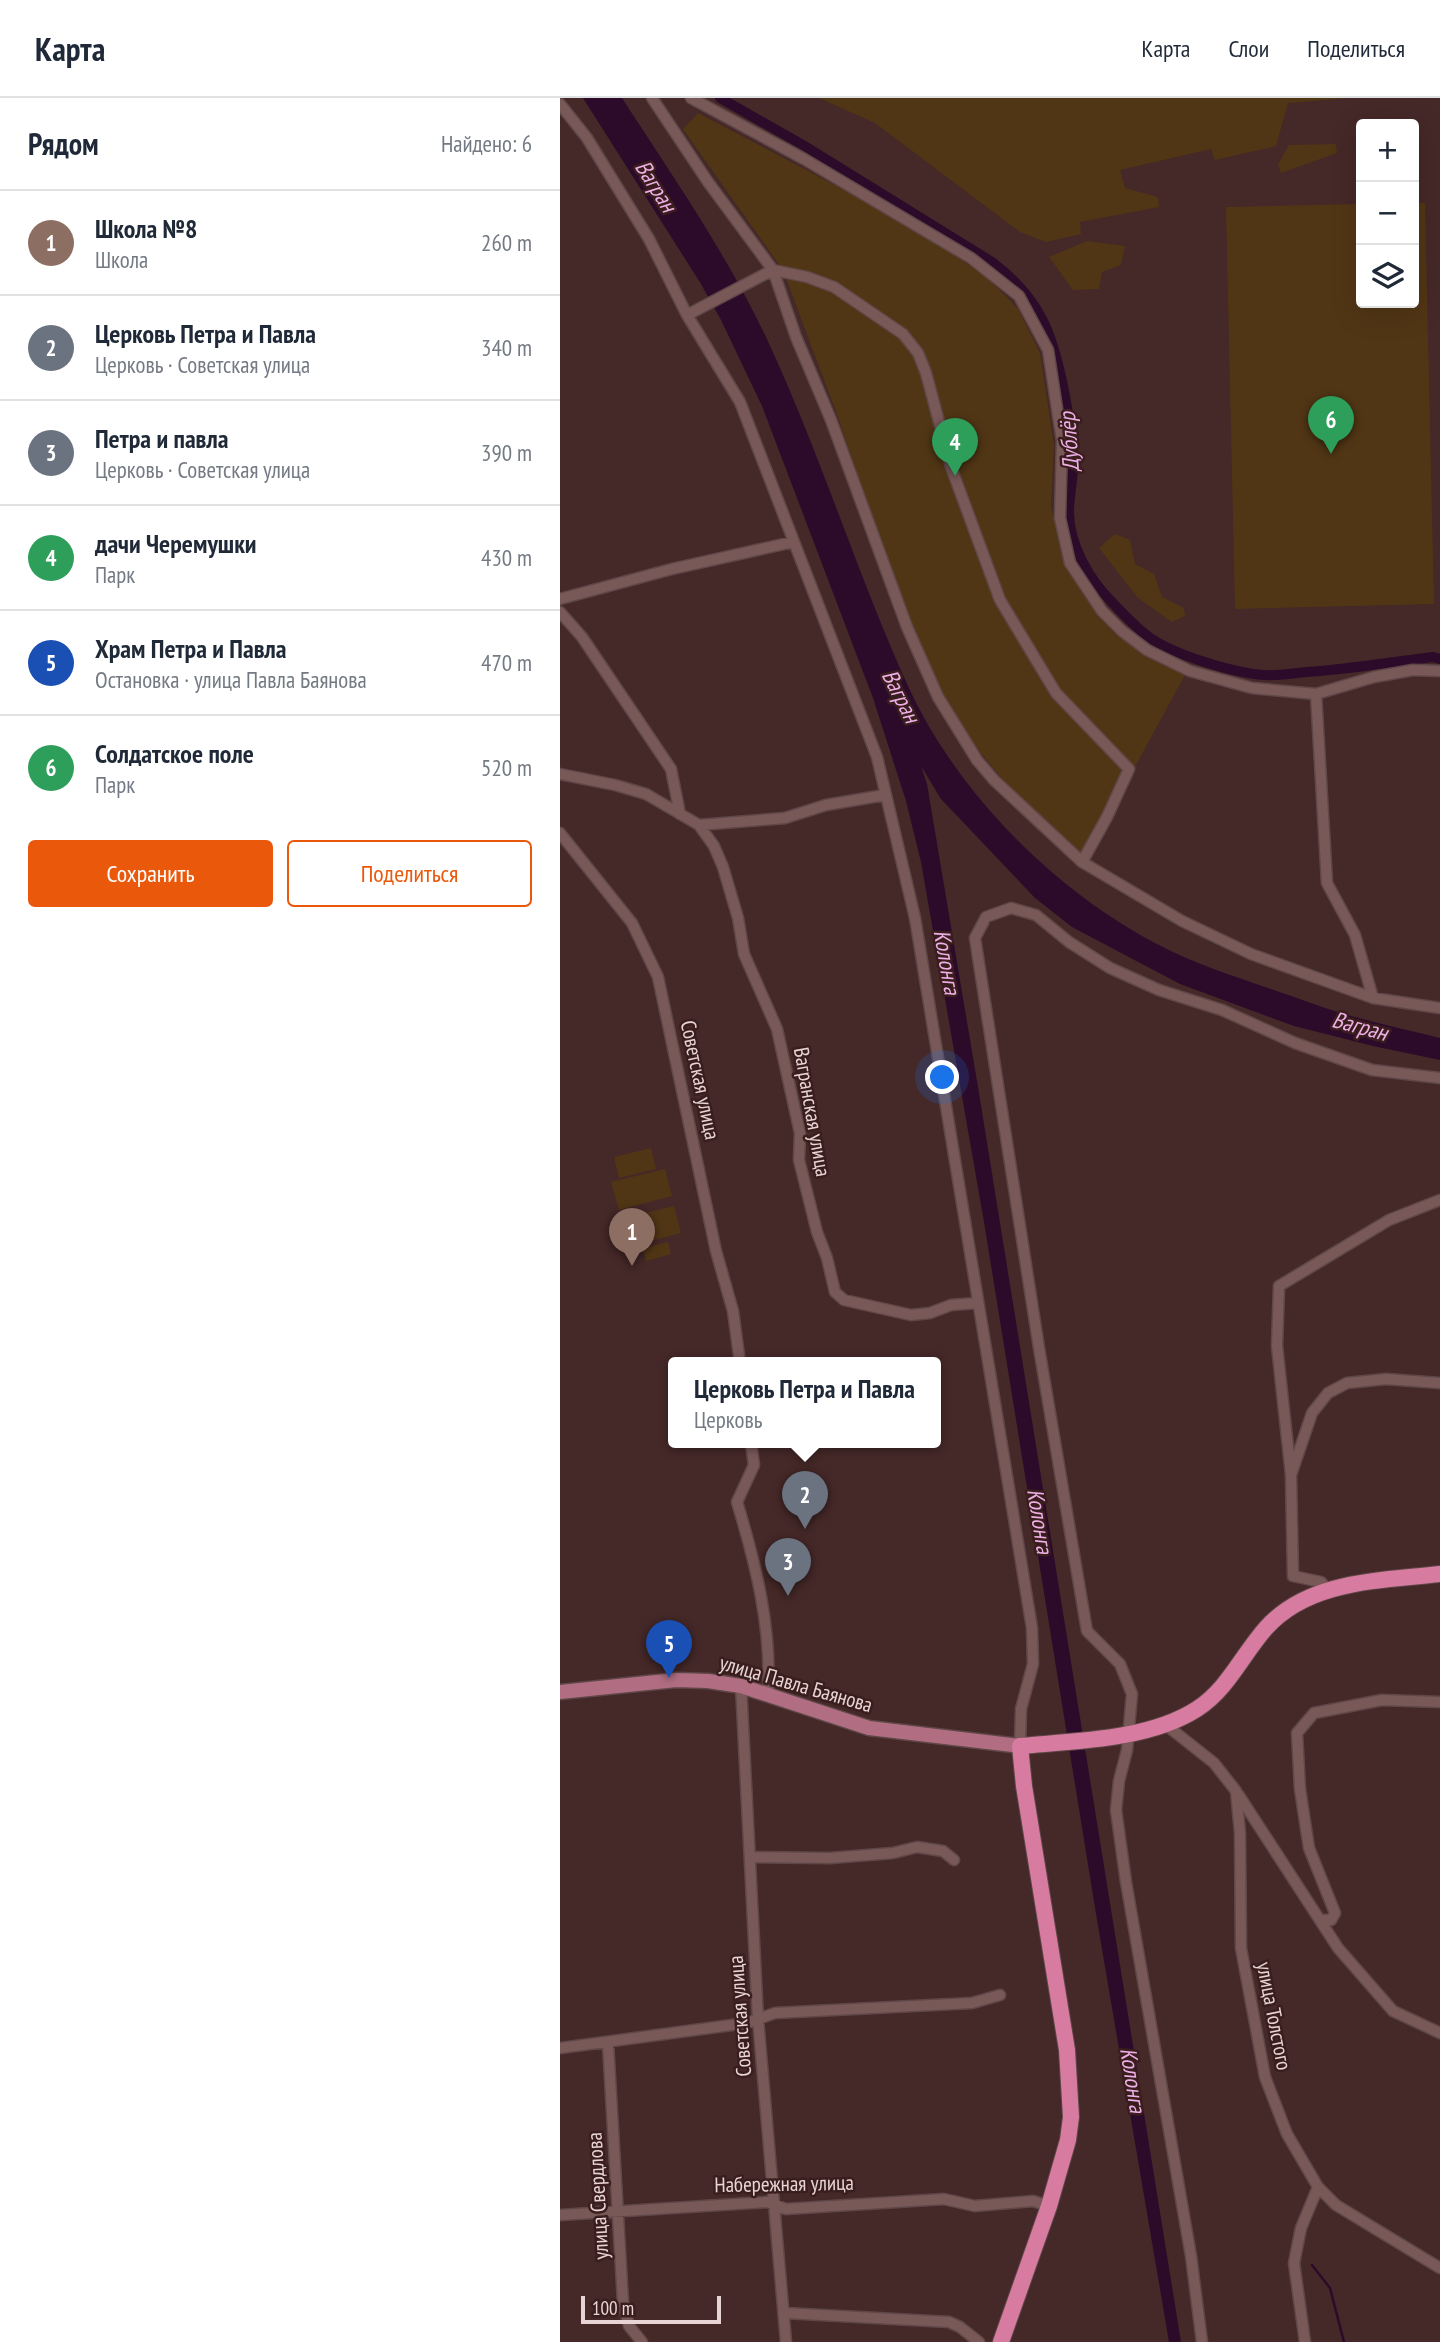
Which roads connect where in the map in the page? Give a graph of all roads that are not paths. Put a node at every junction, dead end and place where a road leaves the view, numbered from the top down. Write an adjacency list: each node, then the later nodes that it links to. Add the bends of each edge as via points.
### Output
1 (652, 98): 4 (street)
2 (691, 98): 10 (street, via 971,258 1019,296 1048,350 1062,440 1060,518 1070,563 1122,632 1189,671 1252,688)
3 (560, 104): 5 (street, via 587,138)
4 (770, 272): 5 (street); 16 (street, via 937,696 994,780); 16 (street, via 807,277 834,287 903,334 919,353 951,467 1000,600 1056,693 1129,769)
5 (692, 312): 6 (street, via 740,402)
6 (793, 542): 7 (street); 12 (street, via 877,757)
7 (560, 599)
8 (560, 612): 13 (street, via 582,637 671,769)
9 (1440, 671): 10 (street, via 1374,677)
10 (1317, 694): 17 (street, via 1326,883 1355,935)
11 (560, 774): 13 (street, via 646,794)
12 (885, 796): 14 (street, via 826,805 785,818); 21 (street, via 915,918)
13 (680, 814): 14 (street)
14 (699, 825): 21 (street, Вагранская улица, via 723,867 744,954 777,1029 800,1133 799,1160 835,1292 844,1300 911,1315)
15 (560, 833): 22 (street, Советская улица, via 632,923 659,977)
16 (1082, 862): 17 (street, via 1171,915 1251,954)
17 (1373, 998): 18 (street)
18 (1440, 1009)
19 (1440, 1078): 33 (street, via 1372,1070 1159,990 1110,968 1036,915 1012,908 986,917 975,938 1084,1619 1087,1631 1120,1664 1132,1694)
20 (1440, 1200): 25 (street, via 1388,1220 1279,1286 1277,1346)
21 (978, 1303): 34 (street, via 1032,1628 1033,1664 1021,1709)
22 (739, 1357)
23 (1440, 1383): 25 (street, via 1347,1383 1328,1393 1312,1413)
24 (752, 1448): 30 (street, via 754,1465 737,1502 758,1576 769,1654)
25 (1291, 1475): 27 (street, via 1293,1576 1321,1582)
26 (1440, 1574): 27 (highway)
27 (1327, 1590): 32 (highway, via 1286,1608 1219,1691 1197,1709)
28 (741, 1686): 29 (main road, улица Павла Баянова, via 676,1680); 30 (main road, улица Павла Баянова); 36 (street, Советская улица)
29 (560, 1692)
30 (768, 1696): 34 (main road, улица Павла Баянова, via 869,1728)
31 (1440, 1702): 38 (street, via 1382,1700 1314,1713 1297,1733 1309,1848 1335,1913 1331,1920)
32 (1166, 1724): 33 (highway); 35 (street, via 1214,1763)
33 (1128, 1734): 34 (highway); 55 (street, via 1116,1810)
34 (1020, 1746): 46 (highway, via 1070,2073 1068,2140)
35 (1237, 1791): 38 (street); 44 (street, улица Толстого, via 1241,1948 1265,2077 1286,2134)
36 (751, 1857): 37 (street, via 830,1858 917,1847 943,1852); 40 (street, Советская улица)
37 (954, 1860)
38 (1320, 1920): 41 (street, via 1393,2011)
39 (1000, 1995): 40 (street, via 972,2003 775,2013)
40 (758, 2018): 42 (street); 45 (street, Советская улица)
41 (1440, 2033)
42 (608, 2043): 43 (street); 47 (street, улица Свердлова)
43 (560, 2048)
44 (1318, 2187): 49 (street, улица Толстого, via 1336,2205); 56 (street, via 1301,2228 1294,2263)
45 (775, 2205): 46 (street, Набережная улица, via 786,2209 944,2199 975,2206 1033,2200); 47 (street, Набережная улица); 50 (street, Советская улица)
46 (1049, 2206): 54 (highway)
47 (618, 2211): 48 (street, Набережная улица); 51 (street, улица Свердлова, via 623,2302 629,2326)
48 (560, 2215)
49 (1440, 2268)
50 (785, 2313): 52 (street, Советская улица); 53 (street, via 949,2322)
51 (642, 2342)
52 (786, 2342)
53 (979, 2342)
54 (1001, 2342)
55 (1202, 2342)
56 (1305, 2342)

